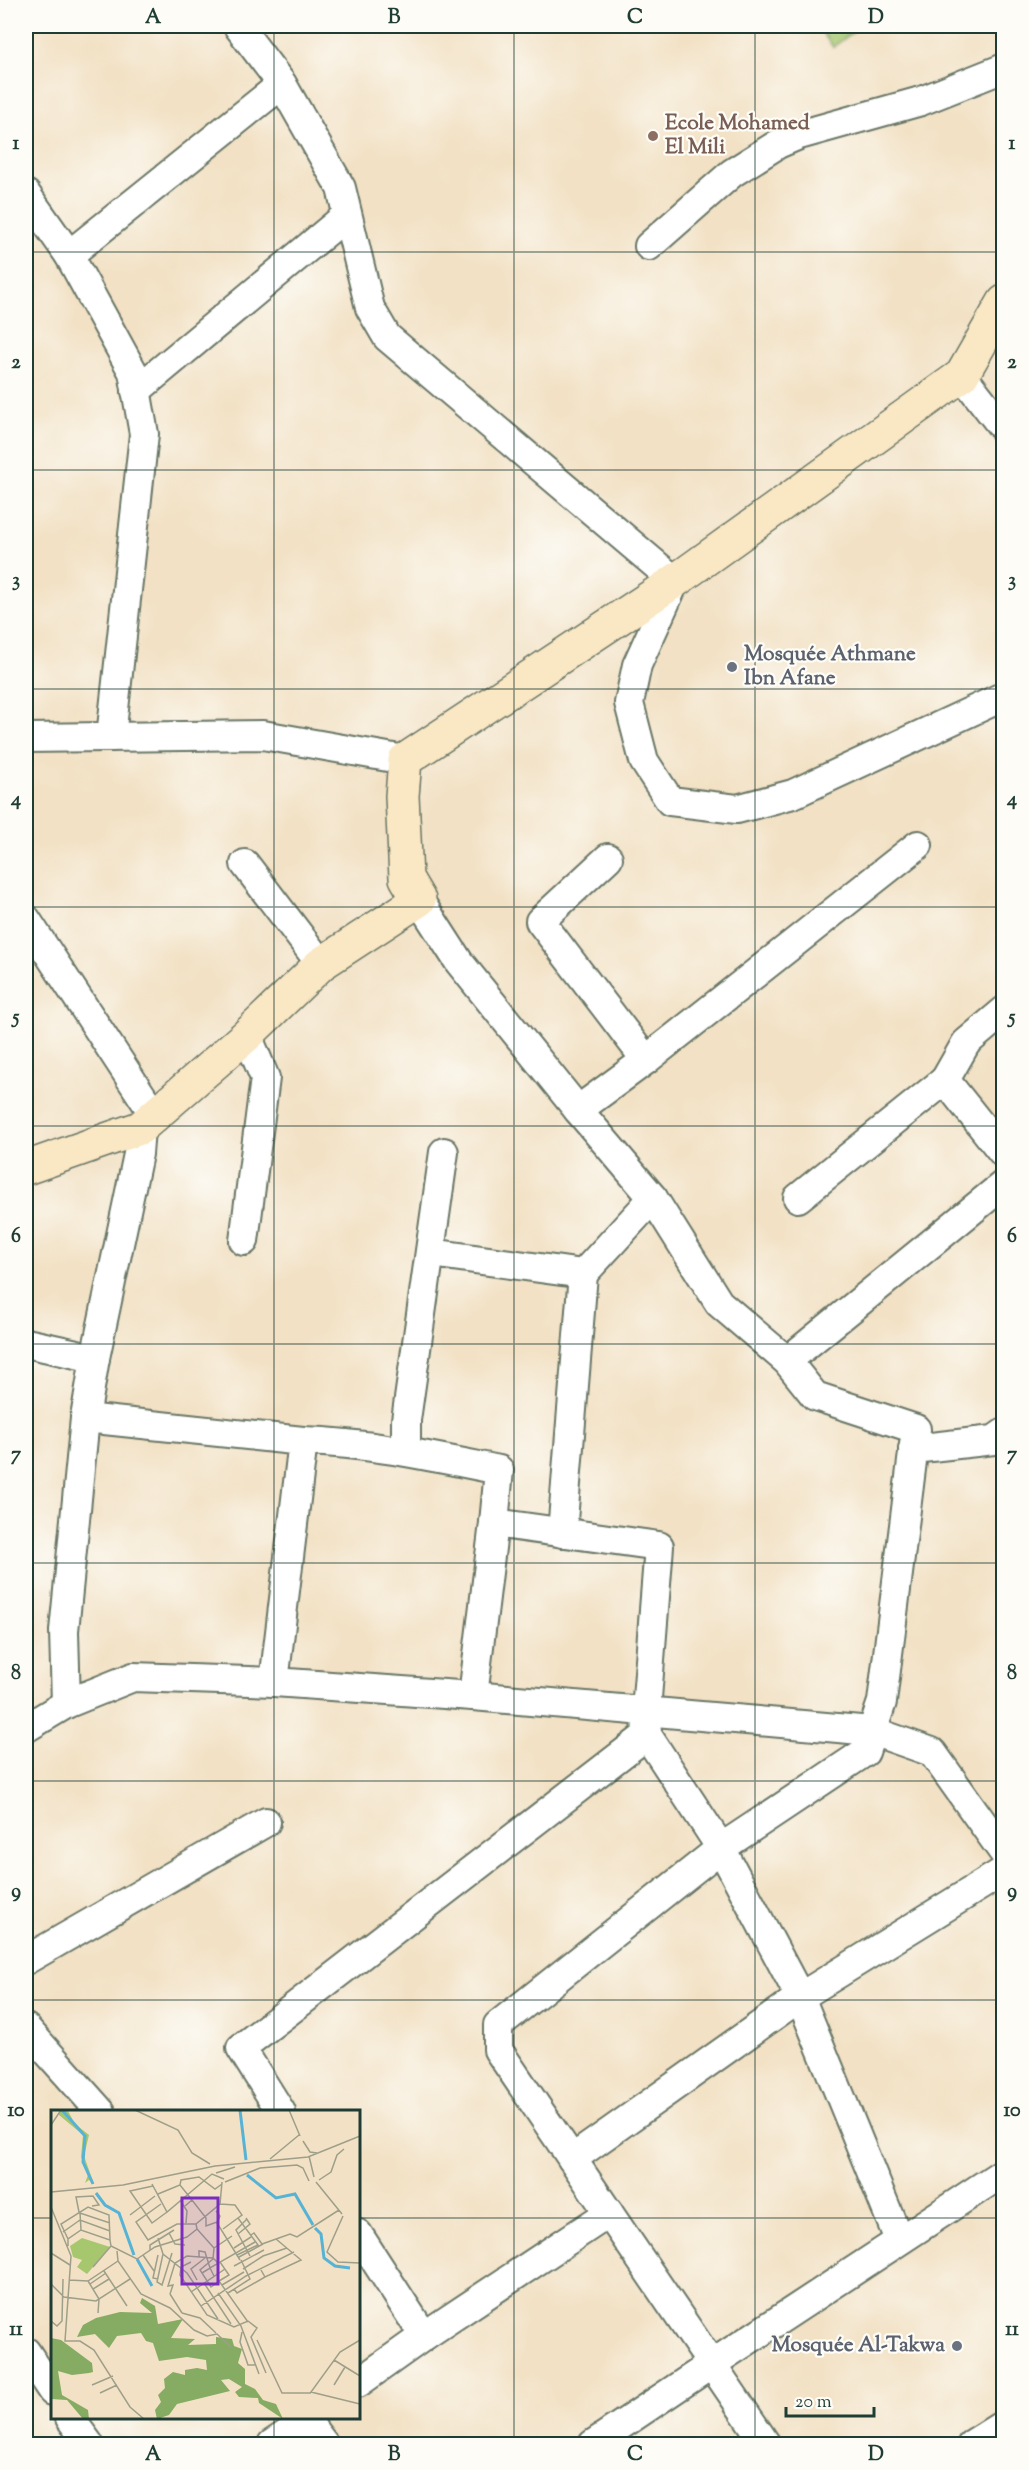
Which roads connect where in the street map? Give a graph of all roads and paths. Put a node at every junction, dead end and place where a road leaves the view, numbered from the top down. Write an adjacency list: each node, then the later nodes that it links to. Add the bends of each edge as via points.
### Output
1 (238, 26): 3 (street)
2 (1004, 68): 6 (street, via 921,101 778,144 732,173)
3 (282, 84): 5 (street, via 341,188); 7 (street)
4 (26, 194): 7 (street)
5 (347, 215): 10 (street); 12 (street, via 370,308 387,337)
6 (649, 246)
7 (69, 255): 10 (street, via 133,372)
8 (1004, 302): 9 (street)
9 (962, 375): 11 (street); 12 (street)
10 (136, 391): 14 (street, via 144,434)
11 (1004, 429)
12 (675, 581): 13 (street, via 637,665 629,703 644,761 670,801 737,809 793,794); 16 (street)
13 (1002, 706)
14 (111, 737): 15 (street); 16 (street, via 263,735)
15 (26, 738)
16 (405, 760): 20 (street, via 402,796 406,878)
17 (918, 845): 25 (street)
18 (608, 858): 25 (street, via 540,921)
19 (245, 864): 22 (street)
20 (419, 900): 22 (street); 27 (street, via 459,962)
21 (26, 919): 28 (street)
22 (321, 964): 24 (street)
23 (1004, 1011): 26 (street, via 966,1043)
24 (247, 1035): 28 (street); 35 (street, via 265,1078)
25 (646, 1060): 27 (street)
26 (945, 1080): 30 (street); 34 (street)
27 (578, 1110): 33 (street)
28 (148, 1122): 31 (street); 39 (street)
29 (444, 1152): 36 (street)
30 (1004, 1154)
31 (26, 1168)
32 (1004, 1185): 40 (street)
33 (654, 1198): 37 (street); 40 (street, via 719,1303)
34 (798, 1198)
35 (244, 1241)
36 (431, 1253): 37 (street); 45 (street, via 406,1420)
37 (583, 1274): 47 (street)
38 (26, 1343): 39 (street)
39 (95, 1358): 41 (street)
40 (787, 1361): 44 (street, via 814,1396 916,1429)
41 (85, 1418): 43 (street); 50 (street, via 64,1631)
42 (1004, 1433): 44 (street, via 994,1440)
43 (303, 1441): 45 (street); 48 (street)
44 (913, 1449): 53 (street, via 882,1702)
45 (406, 1451): 46 (street, via 499,1470)
46 (494, 1523): 47 (street); 49 (street)
47 (562, 1533): 51 (street, via 659,1546)
48 (274, 1682): 49 (street); 50 (street, via 133,1677)
49 (473, 1696): 51 (street)
50 (66, 1704): 52 (street)
51 (647, 1723): 53 (street); 55 (street); 62 (street, via 241,2048)
52 (26, 1728)
53 (872, 1731): 55 (street, via 865,1752); 56 (street, via 932,1752)
54 (266, 1822): 58 (street)
55 (722, 1848): 59 (street); 63 (street, via 498,2025 498,2050)
56 (1004, 1852)
57 (1004, 1871): 59 (street)
58 (26, 1960)
59 (800, 1997): 63 (street); 67 (street)
60 (26, 2028): 61 (street)
61 (99, 2110)
62 (280, 2110)
63 (572, 2159): 65 (street)
64 (1004, 2172): 67 (street)
65 (609, 2213): 68 (street); 70 (street)
66 (360, 2237): 68 (street)
67 (899, 2240): 70 (street)
68 (424, 2336): 71 (street)
69 (26, 2352): 72 (street)
70 (712, 2364): 76 (street); 80 (street)
71 (360, 2382)
72 (51, 2390)
73 (71, 2419): 77 (street)
74 (307, 2419): 78 (street); 79 (street)
75 (1004, 2424): 81 (street)
76 (606, 2441)
77 (89, 2445)
78 (272, 2445)
79 (324, 2445)
80 (765, 2445)
81 (972, 2445)

